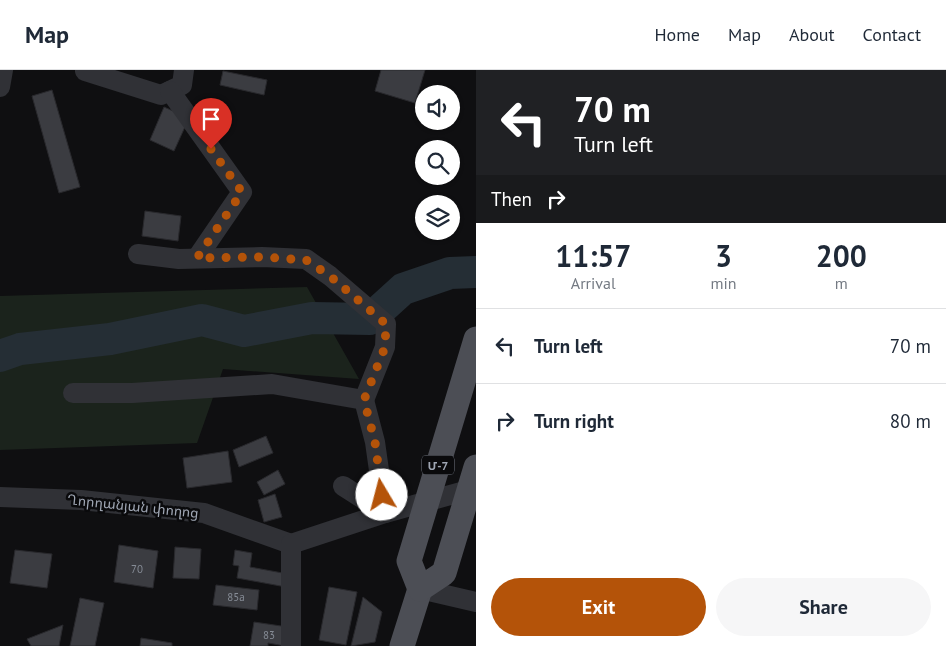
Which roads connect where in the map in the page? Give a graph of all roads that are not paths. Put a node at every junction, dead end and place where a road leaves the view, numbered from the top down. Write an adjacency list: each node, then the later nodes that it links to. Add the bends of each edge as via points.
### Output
1 (2, 70): 4 (street)
2 (184, 70): 5 (street, via 182,85)
3 (85, 71): 5 (street, via 162,95)
4 (0, 88)
5 (170, 91): 7 (street, via 242,192)
6 (138, 254): 7 (street)
7 (197, 258): 10 (street, via 306,260 347,290 386,324 385,347)
8 (476, 339): 17 (main road, Մ-7, bridge, via 409,561)
9 (73, 393): 10 (street, via 132,393 272,384)
10 (364, 400): 15 (street, via 375,442)
11 (476, 467): 17 (main road, Մ-7, bridge, via 444,573)
12 (343, 486): 15 (street)
13 (476, 488): 15 (street)
14 (0, 497): 16 (street, Ղորղանյան փողոց, via 80,500 204,513)
15 (385, 513): 16 (street)
16 (291, 544): 19 (street)
17 (420, 589): 18 (street); 20 (main road)
18 (476, 602)
19 (291, 646)
20 (402, 646)

